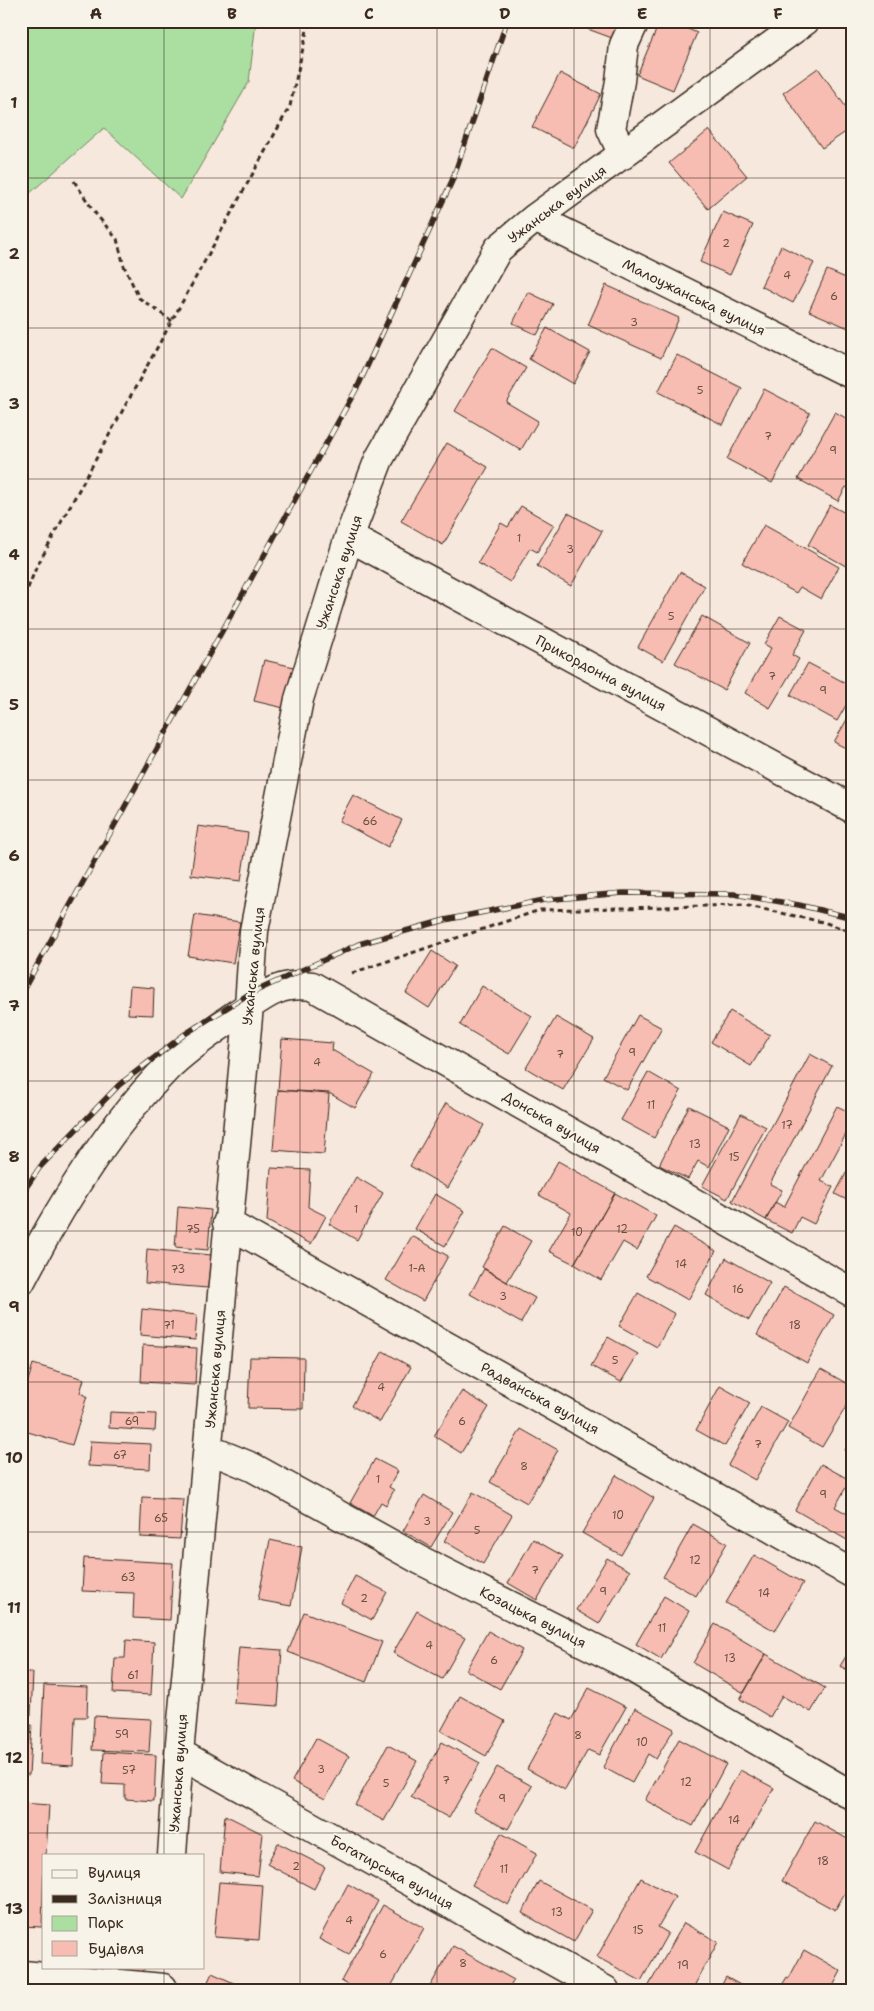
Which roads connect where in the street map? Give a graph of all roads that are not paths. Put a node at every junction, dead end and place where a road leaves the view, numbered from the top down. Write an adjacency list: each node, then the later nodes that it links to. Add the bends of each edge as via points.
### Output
1 (635, 21): 3 (street, via 624,45 611,129)
2 (804, 21): 3 (street, Ужанська вулиця)
3 (623, 154): 4 (street, Ужанська вулиця)
4 (535, 218): 5 (street, Малоужанська вулиця); 6 (street, Ужанська вулиця, via 498,249 379,459)
5 (853, 376)
6 (349, 537): 7 (street, Прикордонна вулиця); 8 (street, Ужанська вулиця, via 298,699 254,931)
7 (853, 808)
8 (249, 1006): 9 (street, Ужанська вулиця); 10 (street, via 209,1033 168,1067 146,1091 93,1158 47,1230); 11 (street, Донська вулиця, via 281,986 312,986)
9 (228, 1222): 12 (street, Ужанська вулиця); 13 (street, Радванська вулиця)
10 (21, 1280)
11 (853, 1293)
12 (208, 1449): 14 (street, Ужанська вулиця); 15 (street, Козацька вулиця, via 252,1467 420,1560 622,1662)
13 (853, 1574)
14 (179, 1754): 16 (street, Ужанська вулиця); 19 (street, Богатирська вулиця)
15 (853, 1796)
16 (172, 1854)
17 (164, 1982): 18 (street, via 23,1975)
18 (22, 1990)
19 (605, 1990)

